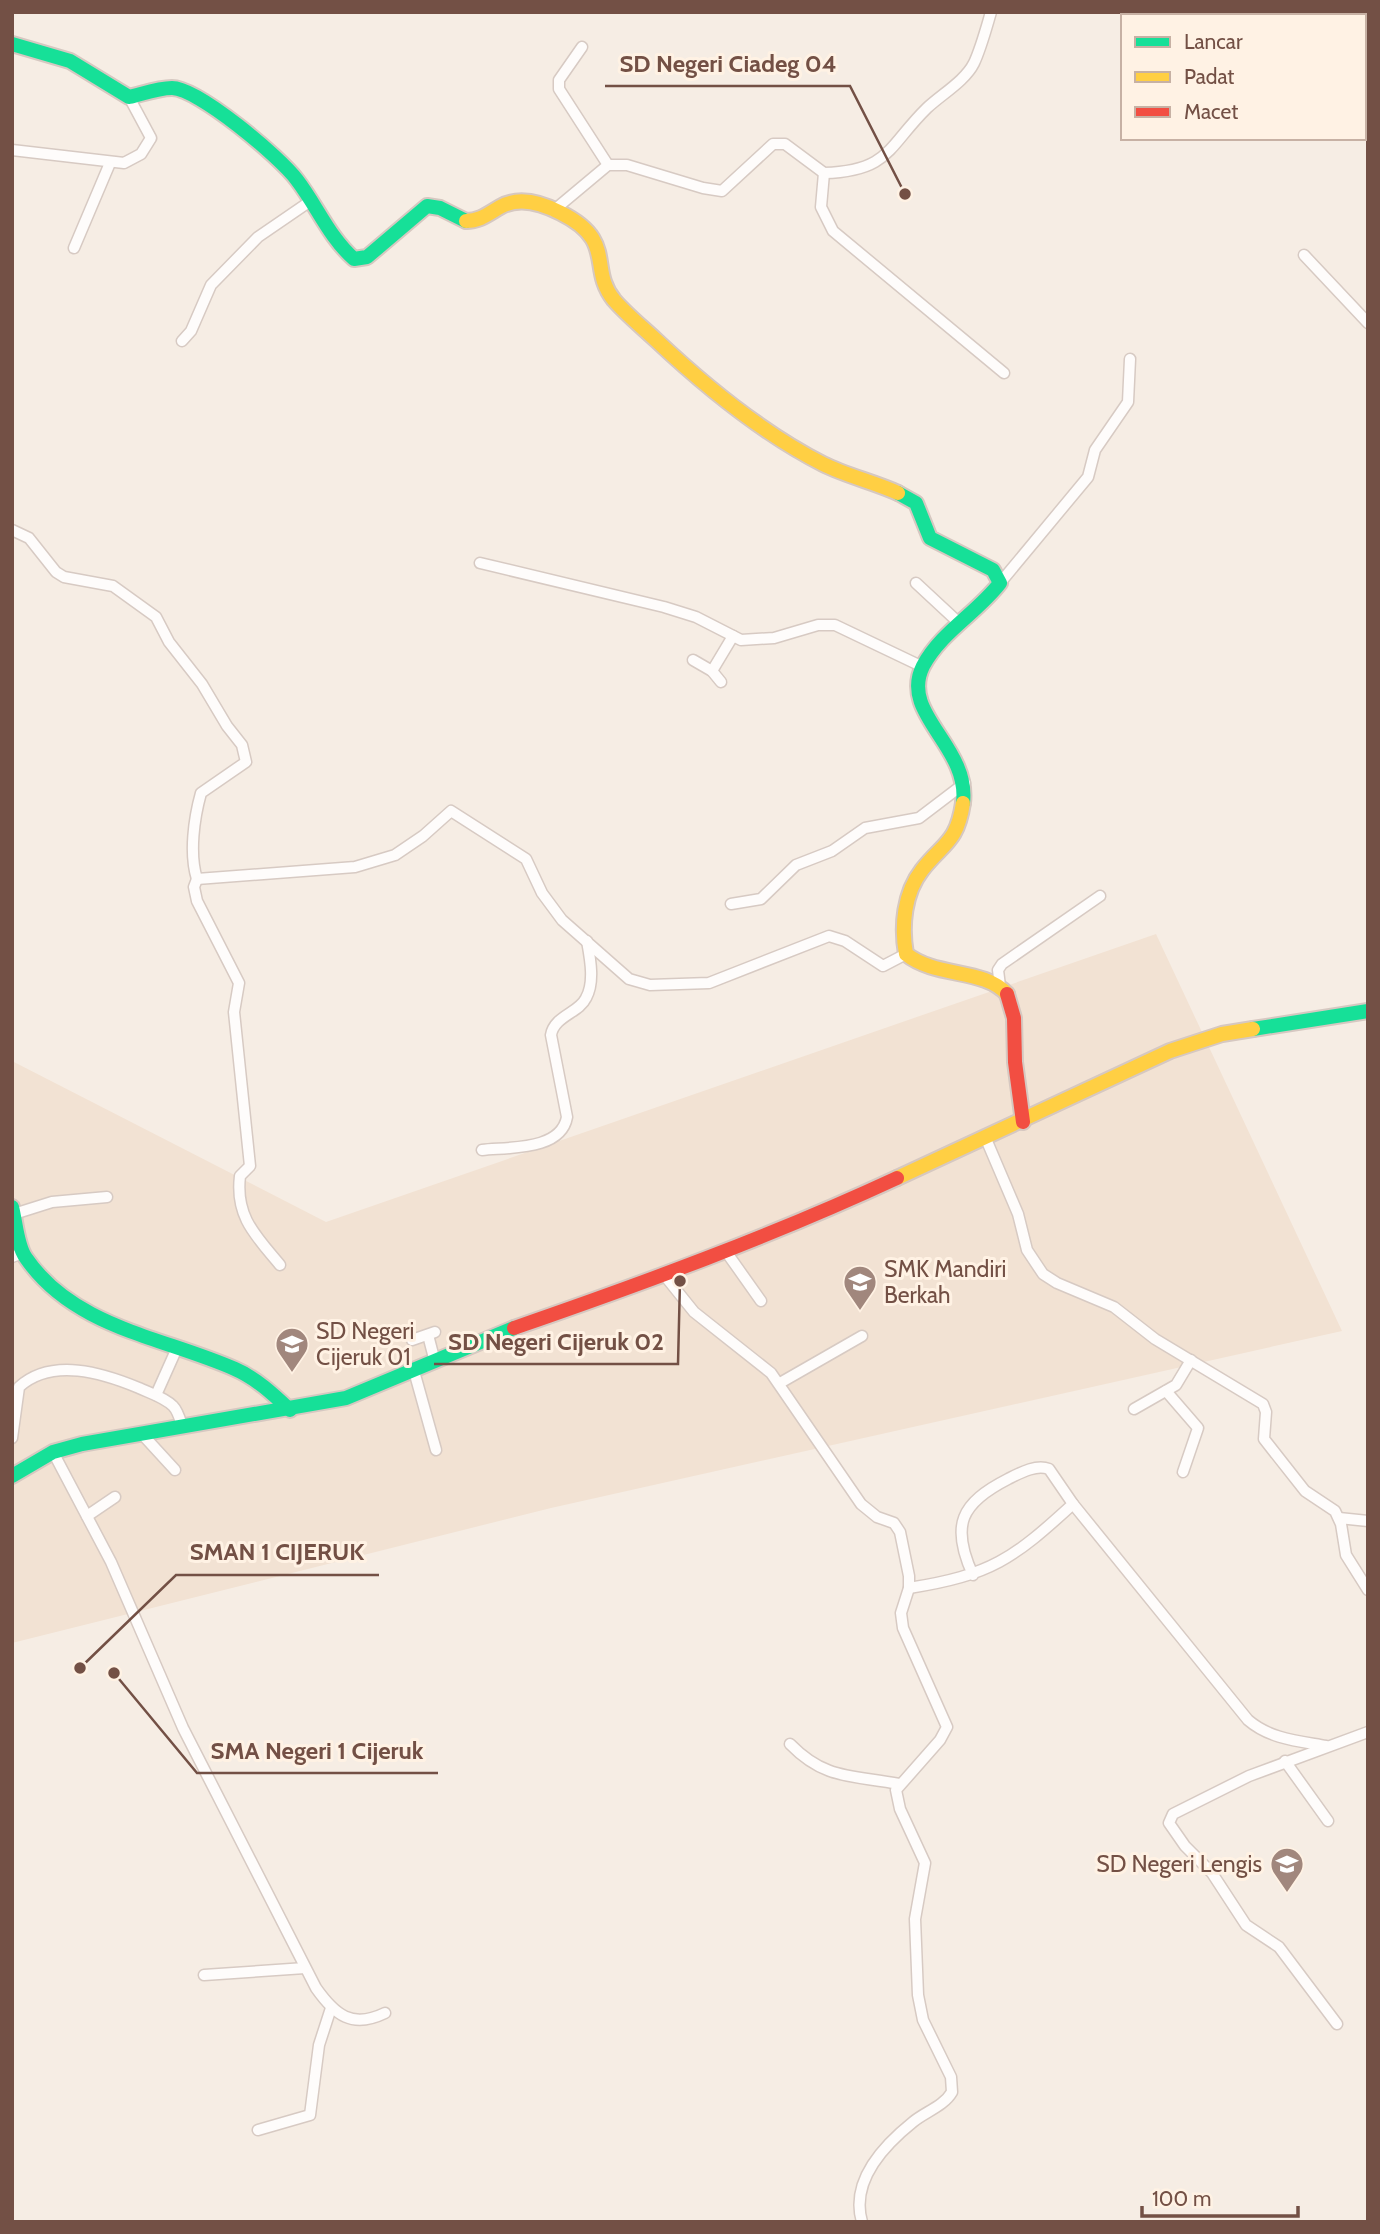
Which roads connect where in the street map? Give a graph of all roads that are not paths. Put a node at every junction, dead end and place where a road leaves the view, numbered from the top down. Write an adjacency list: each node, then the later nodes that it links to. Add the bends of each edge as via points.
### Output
1 (991, 12): 8 (street, via 970,70 926,108 891,152 863,166)
2 (12, 44): 4 (street, via 70,61)
3 (582, 47): 7 (street, via 559,80 559,89)
4 (130, 97): 6 (street, via 151,138 141,154 124,163); 9 (street, via 181,89 264,145)
5 (12, 150): 6 (street)
6 (110, 163): 11 (street)
7 (608, 165): 8 (street, via 627,165 722,191 773,144 785,144); 10 (street)
8 (824, 173): 16 (street, via 821,206 833,231)
9 (312, 200): 10 (street, via 354,259 367,257 427,206 444,207 471,222 512,202 525,201); 14 (street, via 258,237 211,285)
10 (553, 211): 20 (street, via 589,233 599,248 613,299 694,375 815,459 916,503 930,538 993,570)
11 (74, 248)
12 (1304, 255): 13 (street)
13 (1368, 323)
14 (182, 341)
15 (1130, 359): 20 (street, via 1128,402 1095,450 1088,477)
16 (1004, 373)
17 (12, 530): 28 (street, via 29,538 64,577 113,586 156,617 242,745 246,762 201,793 193,859)
18 (480, 563): 22 (street, via 664,607)
19 (916, 583): 21 (street)
20 (1000, 583): 21 (street, via 984,603)
21 (958, 622): 24 (street)
22 (733, 636): 24 (street, via 774,638 828,624); 25 (street)
23 (693, 660): 25 (street)
24 (923, 667): 27 (street, via 915,692 919,704 952,751)
25 (712, 671): 26 (street)
26 (721, 682)
27 (965, 783): 30 (street, via 919,818 865,828 832,851 796,865 761,900); 32 (street, via 952,839 920,873 909,899 902,933)
28 (197, 879): 31 (street, via 371,863 395,855 450,811 526,859 551,906); 42 (street, via 197,901 239,987 234,1012 250,1166 240,1176 242,1212 245,1223)
29 (1100, 896): 33 (street, via 1002,964)
30 (731, 904)
31 (587, 941): 32 (street, via 629,979 650,985 709,983 829,936 883,966); 37 (street, via 587,998 552,1029 565,1126 550,1141)
32 (906, 954): 33 (street, via 931,970)
33 (1000, 986): 35 (street, via 1012,1008)
34 (1368, 1011): 35 (street, via 1210,1037 1118,1074)
35 (1023, 1122): 36 (street)
36 (986, 1139): 40 (street); 49 (street, via 1037,1268 1057,1283 1114,1307)
37 (482, 1150)
38 (107, 1197): 39 (street)
39 (13, 1210): 41 (street)
40 (727, 1253): 43 (street); 44 (street)
41 (18, 1255): 47 (street, via 41,1278 89,1312 143,1338)
42 (280, 1265)
43 (665, 1276): 48 (street); 51 (street, via 694,1312)
44 (761, 1301)
45 (862, 1336): 51 (street)
46 (412, 1340): 48 (street, via 432,1334)
47 (177, 1348): 53 (street); 55 (street, via 244,1374)
48 (435, 1362): 50 (street)
49 (1188, 1367): 52 (street); 67 (street, via 1257,1399 1266,1408 1265,1441 1295,1479)
50 (414, 1371): 55 (street, via 346,1398); 59 (street)
51 (780, 1383): 70 (street, via 861,1504 897,1526)
52 (1166, 1391): 54 (street); 62 (street, via 1198,1428)
53 (156, 1395): 56 (street, via 174,1407); 58 (street, via 93,1370 43,1373 25,1381 16,1392)
54 (1134, 1409)
55 (290, 1410): 56 (street)
56 (182, 1426): 57 (street)
57 (142, 1434): 60 (street); 61 (street)
58 (12, 1438)
59 (436, 1450)
60 (53, 1452): 63 (street); 66 (street)
61 (175, 1470)
62 (1182, 1472)
63 (12, 1476)
64 (116, 1497): 66 (street)
65 (1073, 1504): 69 (street, via 1024,1548); 69 (street, via 1045,1467 1021,1472 990,1489 965,1513 963,1554); 74 (street, via 1248,1720 1261,1732 1276,1737)
66 (88, 1516): 78 (street, via 183,1728)
67 (1339, 1518): 68 (street); 71 (street, via 1346,1555)
68 (1368, 1521)
69 (973, 1575): 70 (street)
70 (909, 1588): 76 (street, via 901,1613 903,1628 947,1727)
71 (1368, 1590)
72 (1368, 1732): 74 (street)
73 (790, 1744): 76 (street, via 824,1771)
74 (1330, 1746): 75 (street)
75 (1285, 1761): 77 (street); 82 (street, via 1175,1812 1169,1823 1212,1873 1246,1925 1279,1947)
76 (899, 1784): 84 (street, via 897,1799 925,1863 915,1919 920,2009 953,2085 948,2097 900,2134 866,2174 858,2195)
77 (1328, 1821)
78 (305, 1968): 79 (street); 80 (street)
79 (204, 1975)
80 (331, 2008): 81 (street, via 354,2021); 83 (street, via 319,2045 310,2115)
81 (384, 2014)
82 (1337, 2024)
83 (258, 2130)
84 (862, 2222)

